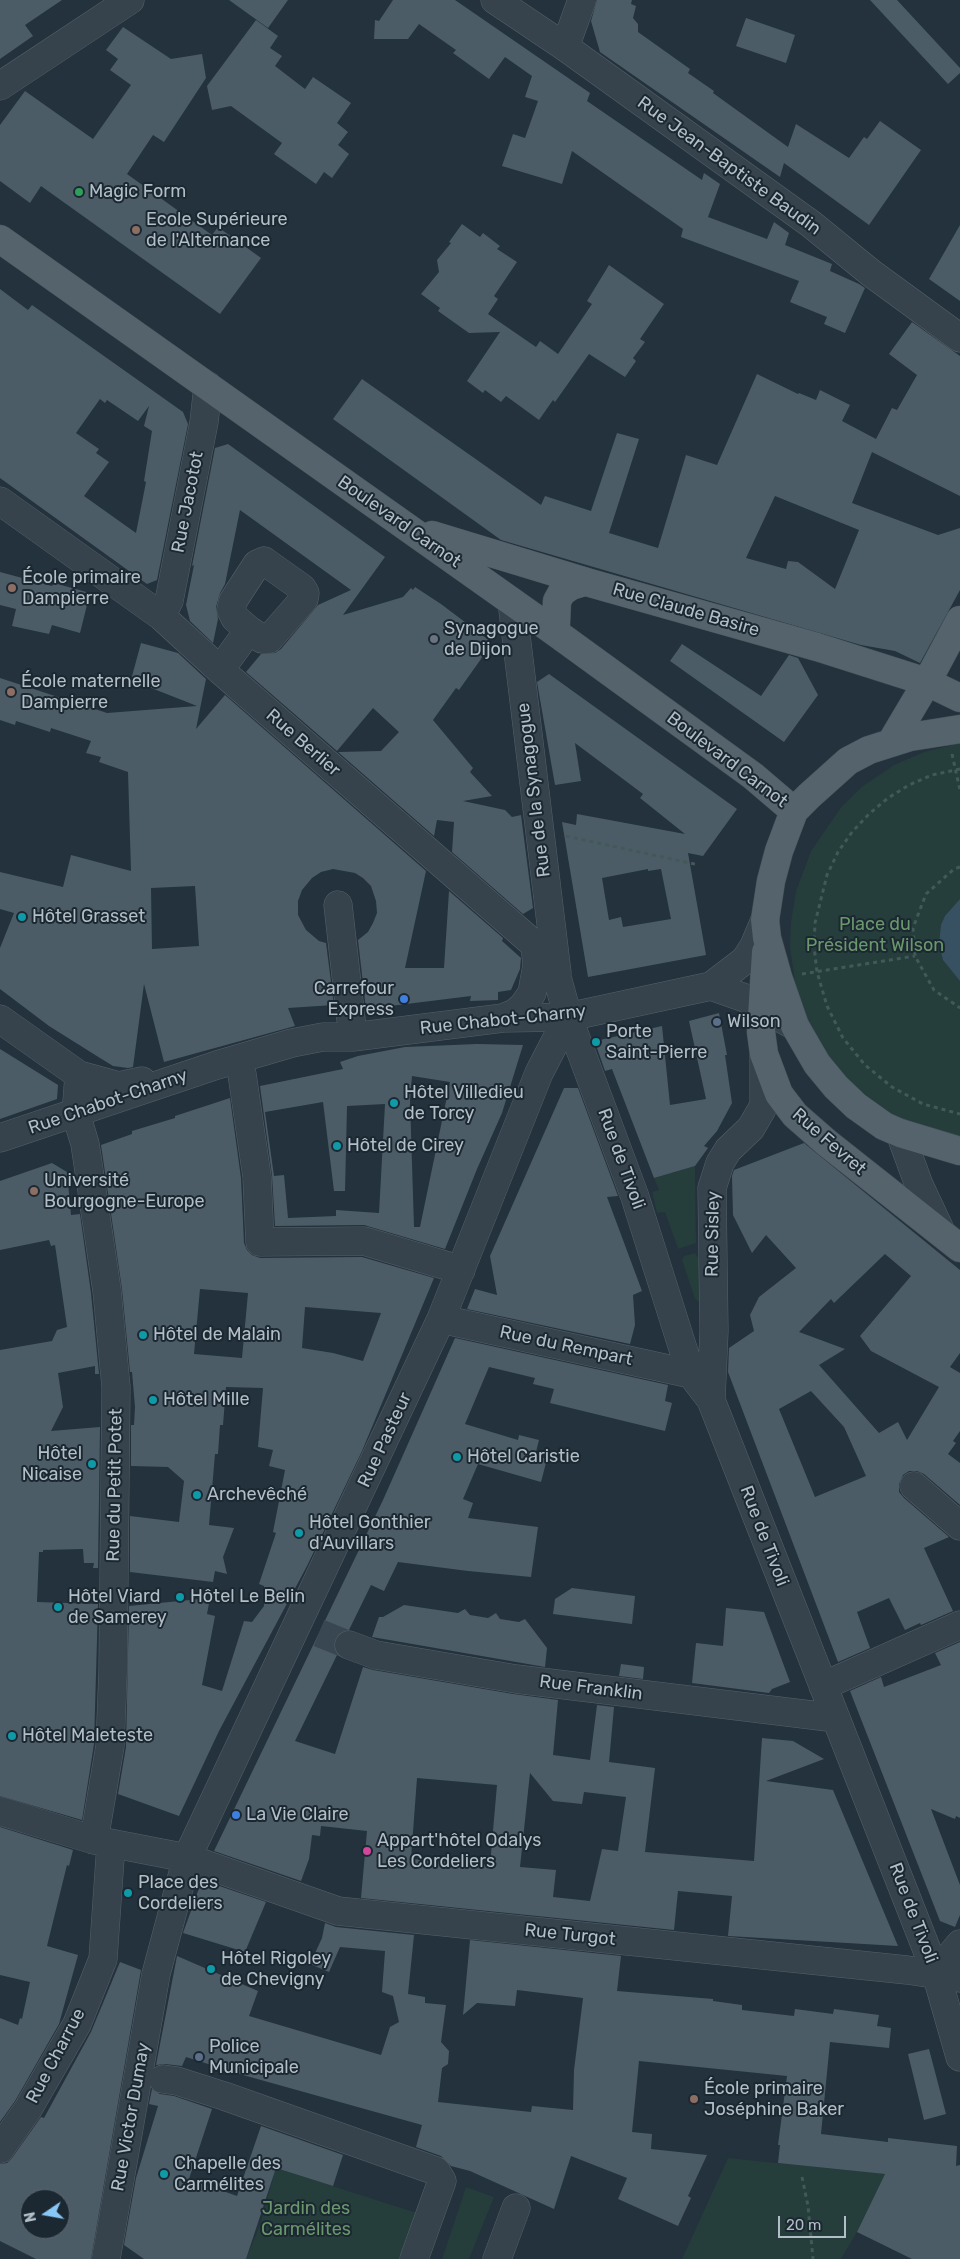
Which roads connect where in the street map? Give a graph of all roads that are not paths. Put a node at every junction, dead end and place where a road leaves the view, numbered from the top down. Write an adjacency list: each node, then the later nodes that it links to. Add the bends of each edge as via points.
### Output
1 (130, 0): 5 (street)
2 (495, 0): 4 (street, Rue Jean-Baptiste Baudin)
3 (582, 0): 4 (street)
4 (565, 47): 7 (street, Rue Jean-Baptiste Baudin, via 811,224)
5 (0, 86)
6 (0, 239): 8 (main road, Boulevard Carnot)
7 (960, 338)
8 (208, 386): 10 (main road, Boulevard Carnot); 13 (street, Rue Jacotot, via 169,601)
9 (0, 501): 13 (street, Rue Berlier)
10 (410, 529): 11 (main road, Rue Claude Basire); 12 (main road, Boulevard Carnot)
11 (584, 582): 16 (main road, via 562,592 557,601 556,624); 18 (main road, Rue Claude Basire, via 818,647)
12 (512, 602): 16 (main road, Boulevard Carnot); 26 (street, Rue de la Synagogue)
13 (161, 616): 17 (street, Rue Berlier)
14 (960, 620): 18 (main road)
15 (248, 630): 17 (street)
16 (552, 630): 22 (main road, Boulevard Carnot, via 753,776)
17 (220, 670): 25 (street, Rue Berlier)
18 (928, 682): 19 (main road, Rue Claude Basire); 21 (main road)
19 (960, 698)
20 (956, 740): 21 (main road, via 927,733)
21 (892, 741): 22 (main road, via 848,761)
22 (794, 811): 24 (main road, via 778,851)
23 (338, 905): 33 (street)
24 (766, 929): 27 (street, Rue Chabot-Charny, via 745,960); 28 (main road, Rue Fevret); 32 (main road)
25 (534, 945): 26 (street, Rue Berlier); 30 (street, via 537,965 532,993 516,1013)
26 (557, 977): 29 (street, Rue Berlier)
27 (711, 986): 28 (street, via 746,998); 29 (street, Rue Chabot-Charny)
28 (761, 1008): 32 (street); 34 (main road, Rue Fevret)
29 (568, 1017): 30 (street, Rue Chabot-Charny); 43 (street, Rue Pasteur, via 539,1073); 45 (street, Rue de Tivoli, via 636,1197)
30 (503, 1018): 33 (street, Rue Chabot-Charny)
31 (0, 1019): 36 (street)
32 (795, 1026): 38 (main road, via 817,1064 836,1087 856,1106)
33 (353, 1037): 35 (street, Rue Chabot-Charny, via 322,1053)
34 (764, 1054): 42 (main road, Rue Fevret, via 779,1094 795,1115); 46 (street, Rue Sisley, via 762,1110 751,1128 720,1163 712,1188 714,1331)
35 (235, 1074): 36 (street, via 119,1086); 37 (street, Rue Chabot-Charny); 43 (street, via 257,1176 260,1242 364,1241)
36 (79, 1075): 37 (street, Rue du Petit Potet)
37 (79, 1122): 39 (street, Rue Chabot-Charny); 41 (street, Rue Chabot-Charny, via 64,1135); 54 (street, Rue du Petit Potet, via 107,1291 116,1387 113,1670)
38 (900, 1133): 40 (main road); 42 (street, via 919,1185)
39 (0, 1138)
40 (960, 1151)
41 (0, 1157)
42 (950, 1240)
43 (453, 1266): 44 (street, Rue Pasteur)
44 (441, 1319): 45 (street, Rue du Rempart); 55 (street, Rue Pasteur, via 309,1629)
45 (692, 1374): 46 (street, Rue de Tivoli)
46 (711, 1400): 51 (street, Rue de Tivoli)
47 (914, 1486): 48 (street)
48 (960, 1526)
49 (960, 1625): 51 (street)
50 (349, 1645): 52 (street, Rue Franklin, via 376,1655 516,1679)
51 (823, 1686): 52 (street, Rue de Tivoli)
52 (836, 1718): 57 (street, Rue de Tivoli)
53 (0, 1811): 54 (street)
54 (103, 1842): 55 (street); 60 (street, Rue Charrue, via 103,1959 77,2024 28,2109)
55 (187, 1858): 57 (street, Rue Turgot, via 338,1911); 59 (street, Rue Victor Dumay, via 156,1974)
56 (960, 1944): 57 (street)
57 (948, 1976): 58 (street, Rue de Tivoli)
58 (960, 2057)
59 (148, 2077): 62 (street, Rue Victor Dumay); 63 (street, via 177,2081 224,2096 436,2171 442,2181)
60 (0, 2149)
61 (516, 2208): 64 (street)
62 (106, 2259)
63 (414, 2259)
64 (497, 2259)

